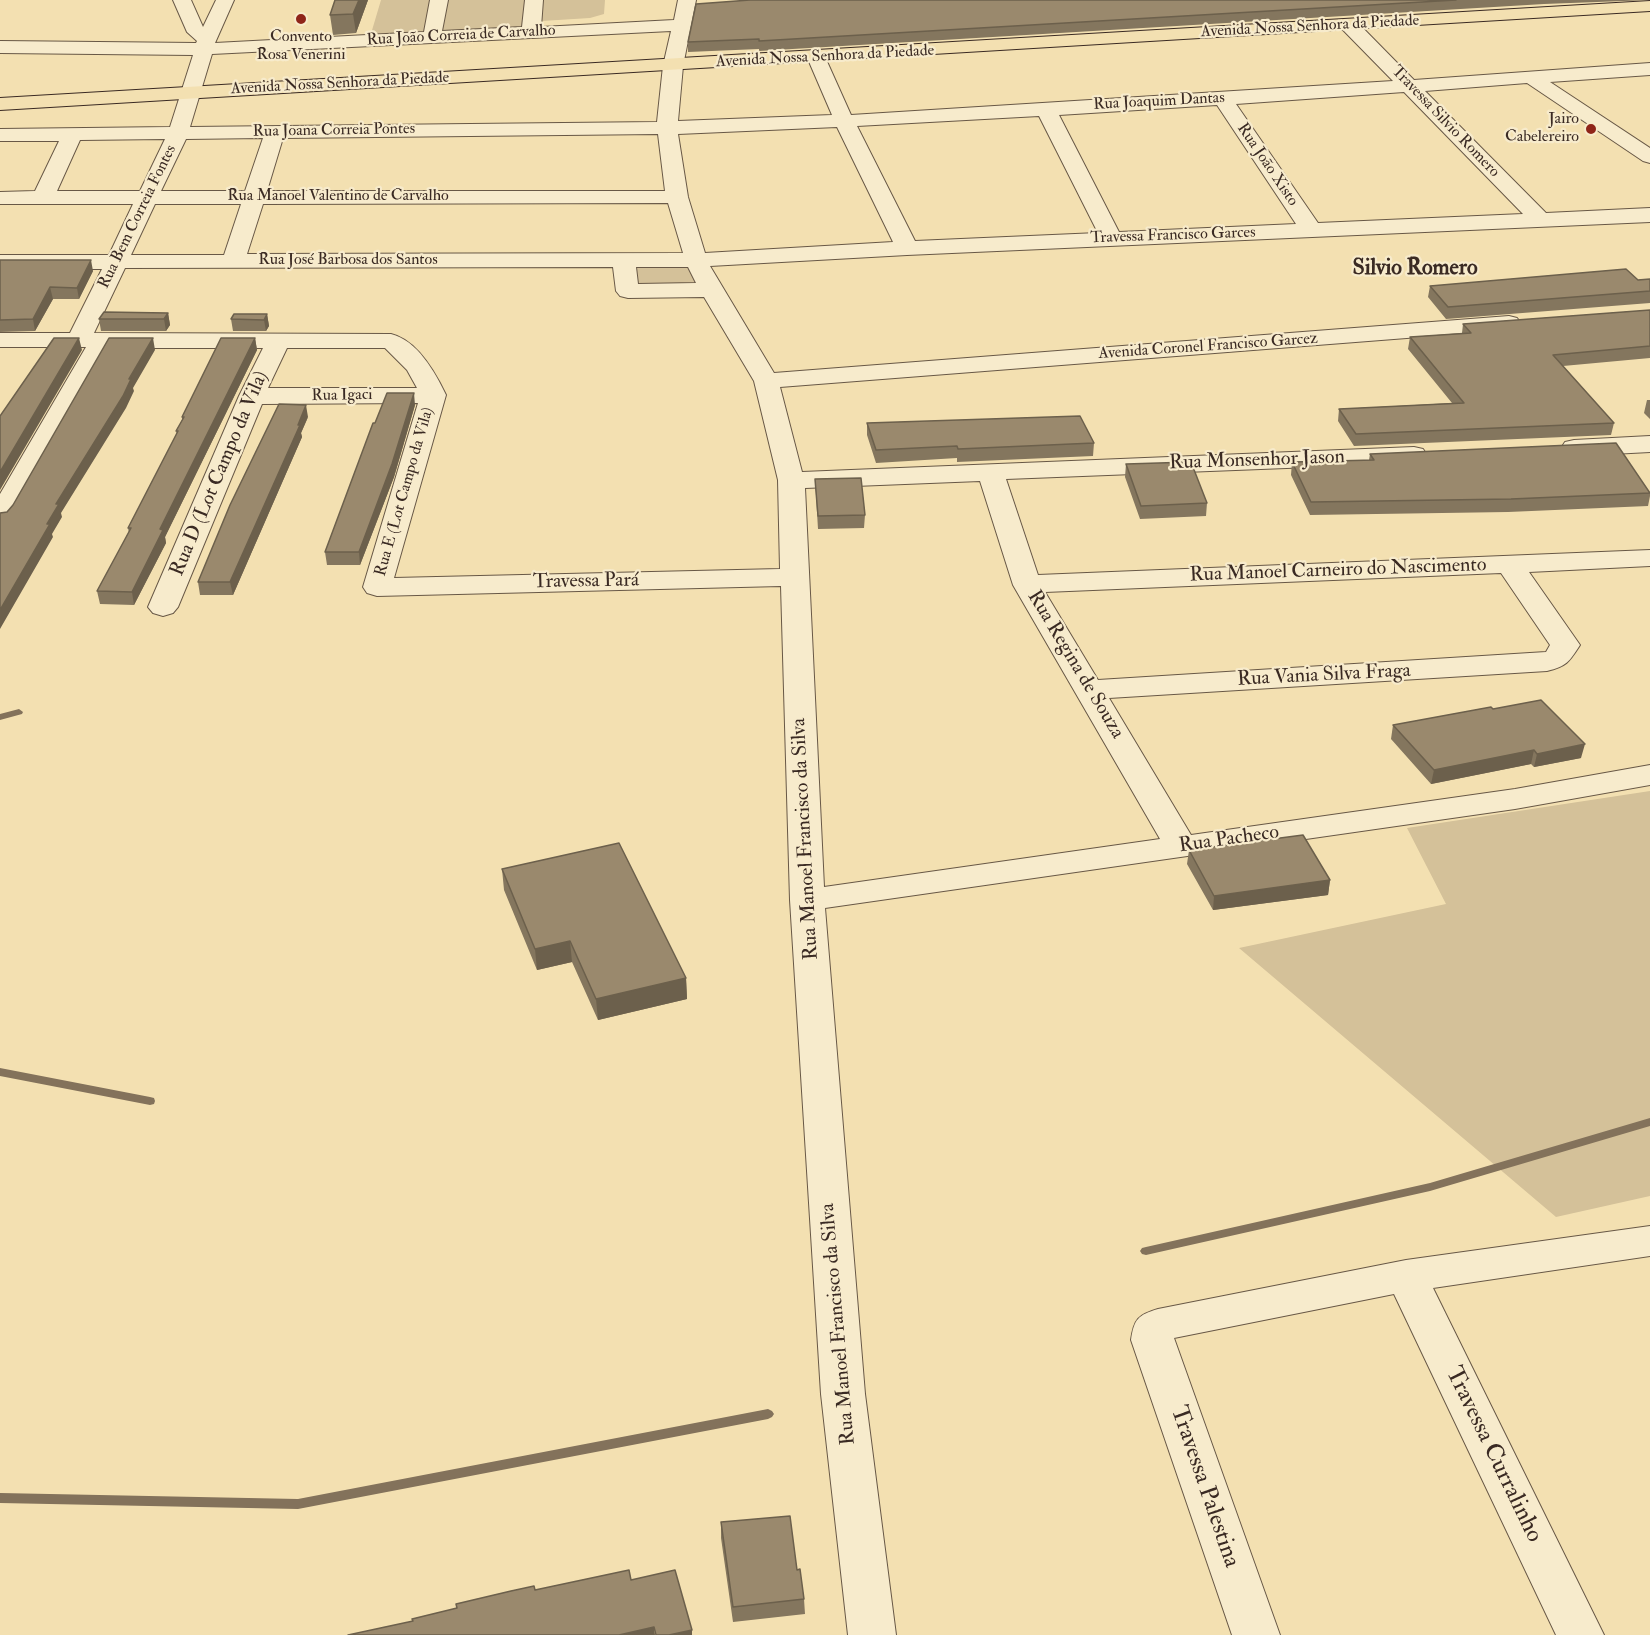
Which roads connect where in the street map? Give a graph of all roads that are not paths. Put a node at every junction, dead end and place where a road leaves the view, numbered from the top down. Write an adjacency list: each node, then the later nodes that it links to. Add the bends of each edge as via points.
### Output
1 (182, 0): 12 (street, via 196,32)
2 (225, 0): 12 (street, Rua Bem Correia Fontes)
3 (439, 0): 11 (street)
4 (534, 0): 10 (street)
5 (687, 3): 6 (street); 8 (street, Rua Manoel Francisco da Silva)
6 (708, 4)
7 (1650, 6): 9 (main road, Avenida Nossa Senhora da Piedade)
8 (681, 25): 10 (street, Rua João Correia de Carvalho); 15 (street, Rua Manoel Francisco da Silva)
9 (1349, 25): 14 (main road, Avenida Nossa Senhora da Piedade); 18 (street, Travessa Silvio Romero)
10 (531, 32): 11 (street, Rua João Correia de Carvalho)
11 (432, 37): 12 (street, Rua João Correia de Carvalho)
12 (206, 44): 13 (street, Rua João Correia de Carvalho); 19 (street, Rua Bem Correia Fontes)
13 (0, 48)
14 (816, 57): 15 (main road, Avenida Nossa Senhora da Piedade); 23 (street)
15 (673, 66): 19 (main road, Avenida Nossa Senhora da Piedade); 24 (street, Rua Manoel Francisco da Silva)
16 (1650, 69): 17 (street, Rua Joaquim Dantas)
17 (1530, 77): 18 (street, Rua Joaquim Dantas); 29 (street)
18 (1409, 84): 20 (street, Rua Joaquim Dantas); 36 (street, Travessa Silvio Romero)
19 (191, 92): 21 (main road, Avenida Nossa Senhora da Piedade); 26 (street, Rua Bem Correia Fontes)
20 (1223, 99): 22 (street, Rua Joaquim Dantas); 37 (street, Rua João Xisto)
21 (0, 104)
22 (1046, 109): 23 (street, Rua Joaquim Dantas); 38 (street)
23 (844, 121): 24 (street, Rua Joaquim Dantas); 39 (street)
24 (668, 128): 25 (street, Rua Joana Correia Pontes); 32 (street, Rua Manoel Francisco da Silva)
25 (275, 132): 26 (street, Rua Joana Correia Pontes); 31 (street)
26 (178, 134): 28 (street, Rua Joana Correia Pontes); 30 (street, Rua Bem Correia Fontes)
27 (0, 135): 28 (street, Rua Joana Correia Pontes)
28 (72, 135): 34 (street)
29 (1650, 157)
30 (148, 197): 31 (street, Rua Manoel Valentino de Carvalho); 34 (street, Rua Manoel Valentino de Carvalho); 43 (street, Rua Bem Correia Fontes)
31 (256, 197): 32 (street, Rua Manoel Valentino de Carvalho); 44 (street)
32 (677, 197): 41 (street, Rua Manoel Francisco da Silva)
33 (0, 198): 34 (street, Rua Manoel Valentino de Carvalho)
34 (44, 198)
35 (1650, 215): 36 (street, Travessa Francisco Garces)
36 (1541, 220): 37 (street, Travessa Francisco Garces)
37 (1312, 231): 38 (street, Travessa Francisco Garces)
38 (1112, 239): 39 (street, Travessa Francisco Garces)
39 (907, 248): 41 (street, Travessa Francisco Garces)
40 (623, 260): 41 (street, Rua José Barbosa dos Santos); 44 (street, Rua José Barbosa dos Santos); 45 (street, via 628,291)
41 (696, 260): 45 (street, Rua Manoel Francisco da Silva)
42 (0, 262): 43 (street, Rua José Barbosa dos Santos)
43 (115, 262): 44 (street, Rua José Barbosa dos Santos); 48 (street, Rua Bem Correia Fontes)
44 (233, 262)
45 (711, 290): 50 (street, Rua Manoel Francisco da Silva)
46 (1530, 321): 50 (street, Avenida Coronel Francisco Garcez)
47 (0, 340): 48 (street)
48 (90, 340): 49 (street); 58 (street, Rua Bem Correia Fontes)
49 (278, 341): 51 (street, Rua E (Lot Campo da Vila), via 391,341 423,373); 52 (street, Rua D (Lot Campo da Vila))
50 (766, 381): 57 (street, Rua Manoel Francisco da Silva)
51 (433, 395): 52 (street, Rua Igaci); 63 (street, Rua E (Lot Campo da Vila))
52 (252, 396): 64 (street, Rua D (Lot Campo da Vila))
53 (1650, 444): 54 (street)
54 (1544, 449)
55 (1438, 454): 56 (street, Rua Monsenhor Jason)
56 (992, 473): 57 (street, Rua Monsenhor Jason); 62 (street, Rua Regina de Souza)
57 (791, 480): 61 (street, Rua Manoel Francisco da Silva)
58 (0, 517)
59 (1650, 558): 60 (street, Rua Manoel Carneiro do Nascimento)
60 (1509, 564): 62 (street, Rua Manoel Carneiro do Nascimento); 65 (street, Rua Vania Silva Fraga, via 1566,645 1547,662)
61 (796, 577): 63 (street, Travessa Pará); 68 (street, Rua Manoel Francisco da Silva)
62 (1027, 584): 65 (street, Rua Regina de Souza)
63 (377, 586)
64 (163, 607)
65 (1090, 690): 67 (street, Rua Regina de Souza)
66 (1650, 775): 67 (street, Rua Pacheco, via 1515,799)
67 (1181, 847): 68 (street, Rua Pacheco)
68 (807, 900): 71 (street, Rua Manoel Francisco da Silva, via 843,1394)
69 (1650, 1241): 70 (street)
70 (1406, 1276): 72 (street, Travessa Palestina, via 1158,1325 1152,1331); 73 (street, Travessa Curralinho)
71 (872, 1635)
72 (1256, 1635)
73 (1580, 1635)

